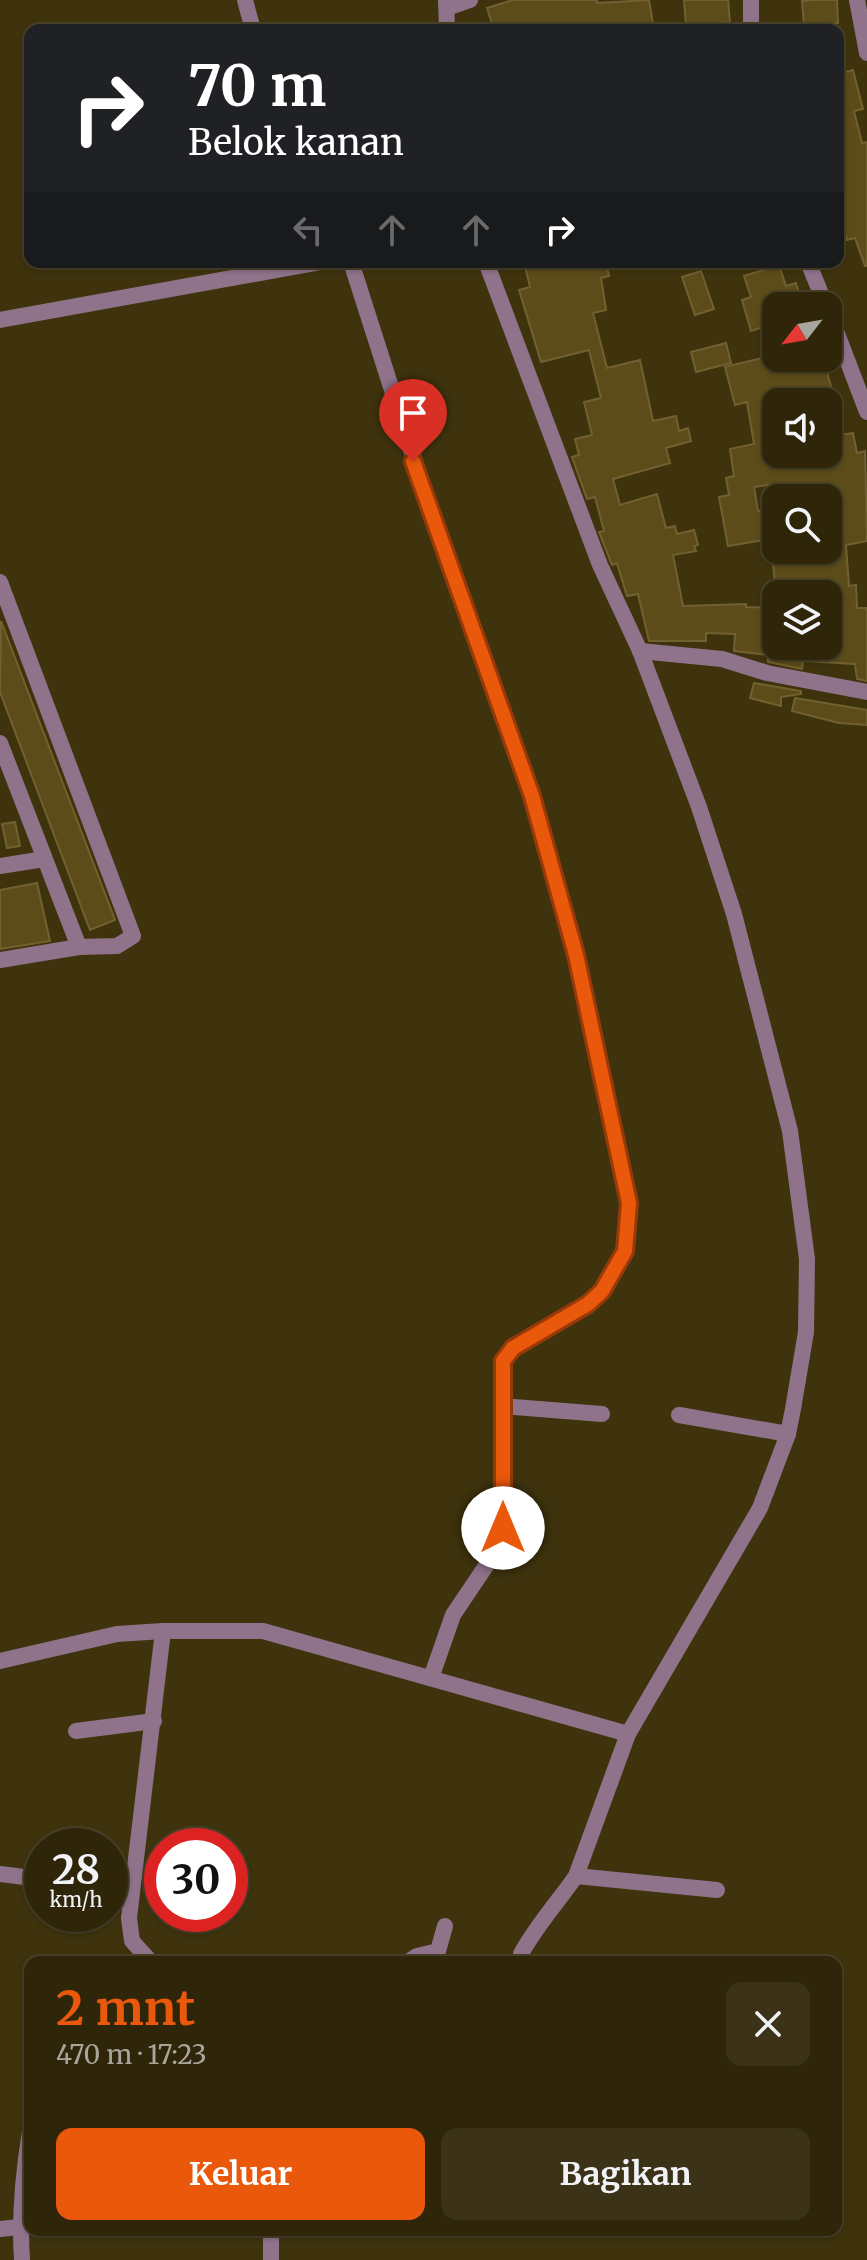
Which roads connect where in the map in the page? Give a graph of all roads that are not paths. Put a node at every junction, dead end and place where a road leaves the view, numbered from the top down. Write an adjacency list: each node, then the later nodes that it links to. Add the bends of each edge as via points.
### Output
1 (245, 0): 6 (street)
2 (470, 0): 5 (street)
3 (751, 0): 7 (street)
4 (857, 0): 8 (street)
5 (447, 4)
6 (251, 24)
7 (751, 24)
8 (866, 44)
9 (288, 268): 14 (street)
10 (353, 268): 26 (street, via 413,461 529,788 576,955 629,1203 625,1251 602,1291 506,1354)
11 (488, 268): 18 (street, via 600,565)
12 (810, 268): 13 (street)
13 (820, 292)
14 (0, 320)
15 (842, 347): 16 (street)
16 (867, 412)
17 (0, 582): 24 (street, via 132,932 123,945)
18 (640, 651): 19 (street, via 722,659); 29 (street, via 734,914 790,1131 809,1299)
19 (867, 692)
20 (0, 743): 21 (street)
21 (4, 766): 22 (street)
22 (44, 859): 23 (street); 24 (street)
23 (0, 866)
24 (79, 947): 25 (street)
25 (0, 960)
26 (501, 1406): 27 (street); 32 (street, via 500,1543 453,1615)
27 (602, 1414)
28 (679, 1415): 29 (street)
29 (788, 1434): 35 (street, via 752,1523)
30 (163, 1631): 31 (street, via 117,1634); 32 (street, via 263,1631); 33 (street)
31 (0, 1661)
32 (431, 1678): 35 (street)
33 (154, 1721): 34 (street); 42 (street, via 129,1918)
34 (76, 1731)
35 (628, 1734): 37 (street)
36 (0, 1874): 38 (street)
37 (576, 1876): 39 (street); 41 (street)
38 (24, 1877)
39 (717, 1890)
40 (445, 1926): 43 (street, via 438,1951)
41 (521, 1954)
42 (140, 1956)
43 (417, 1956)
44 (24, 2194): 45 (street)
45 (20, 2227): 46 (street); 48 (street)
46 (0, 2229)
47 (271, 2236): 49 (street)
48 (22, 2260)
49 (271, 2260)

